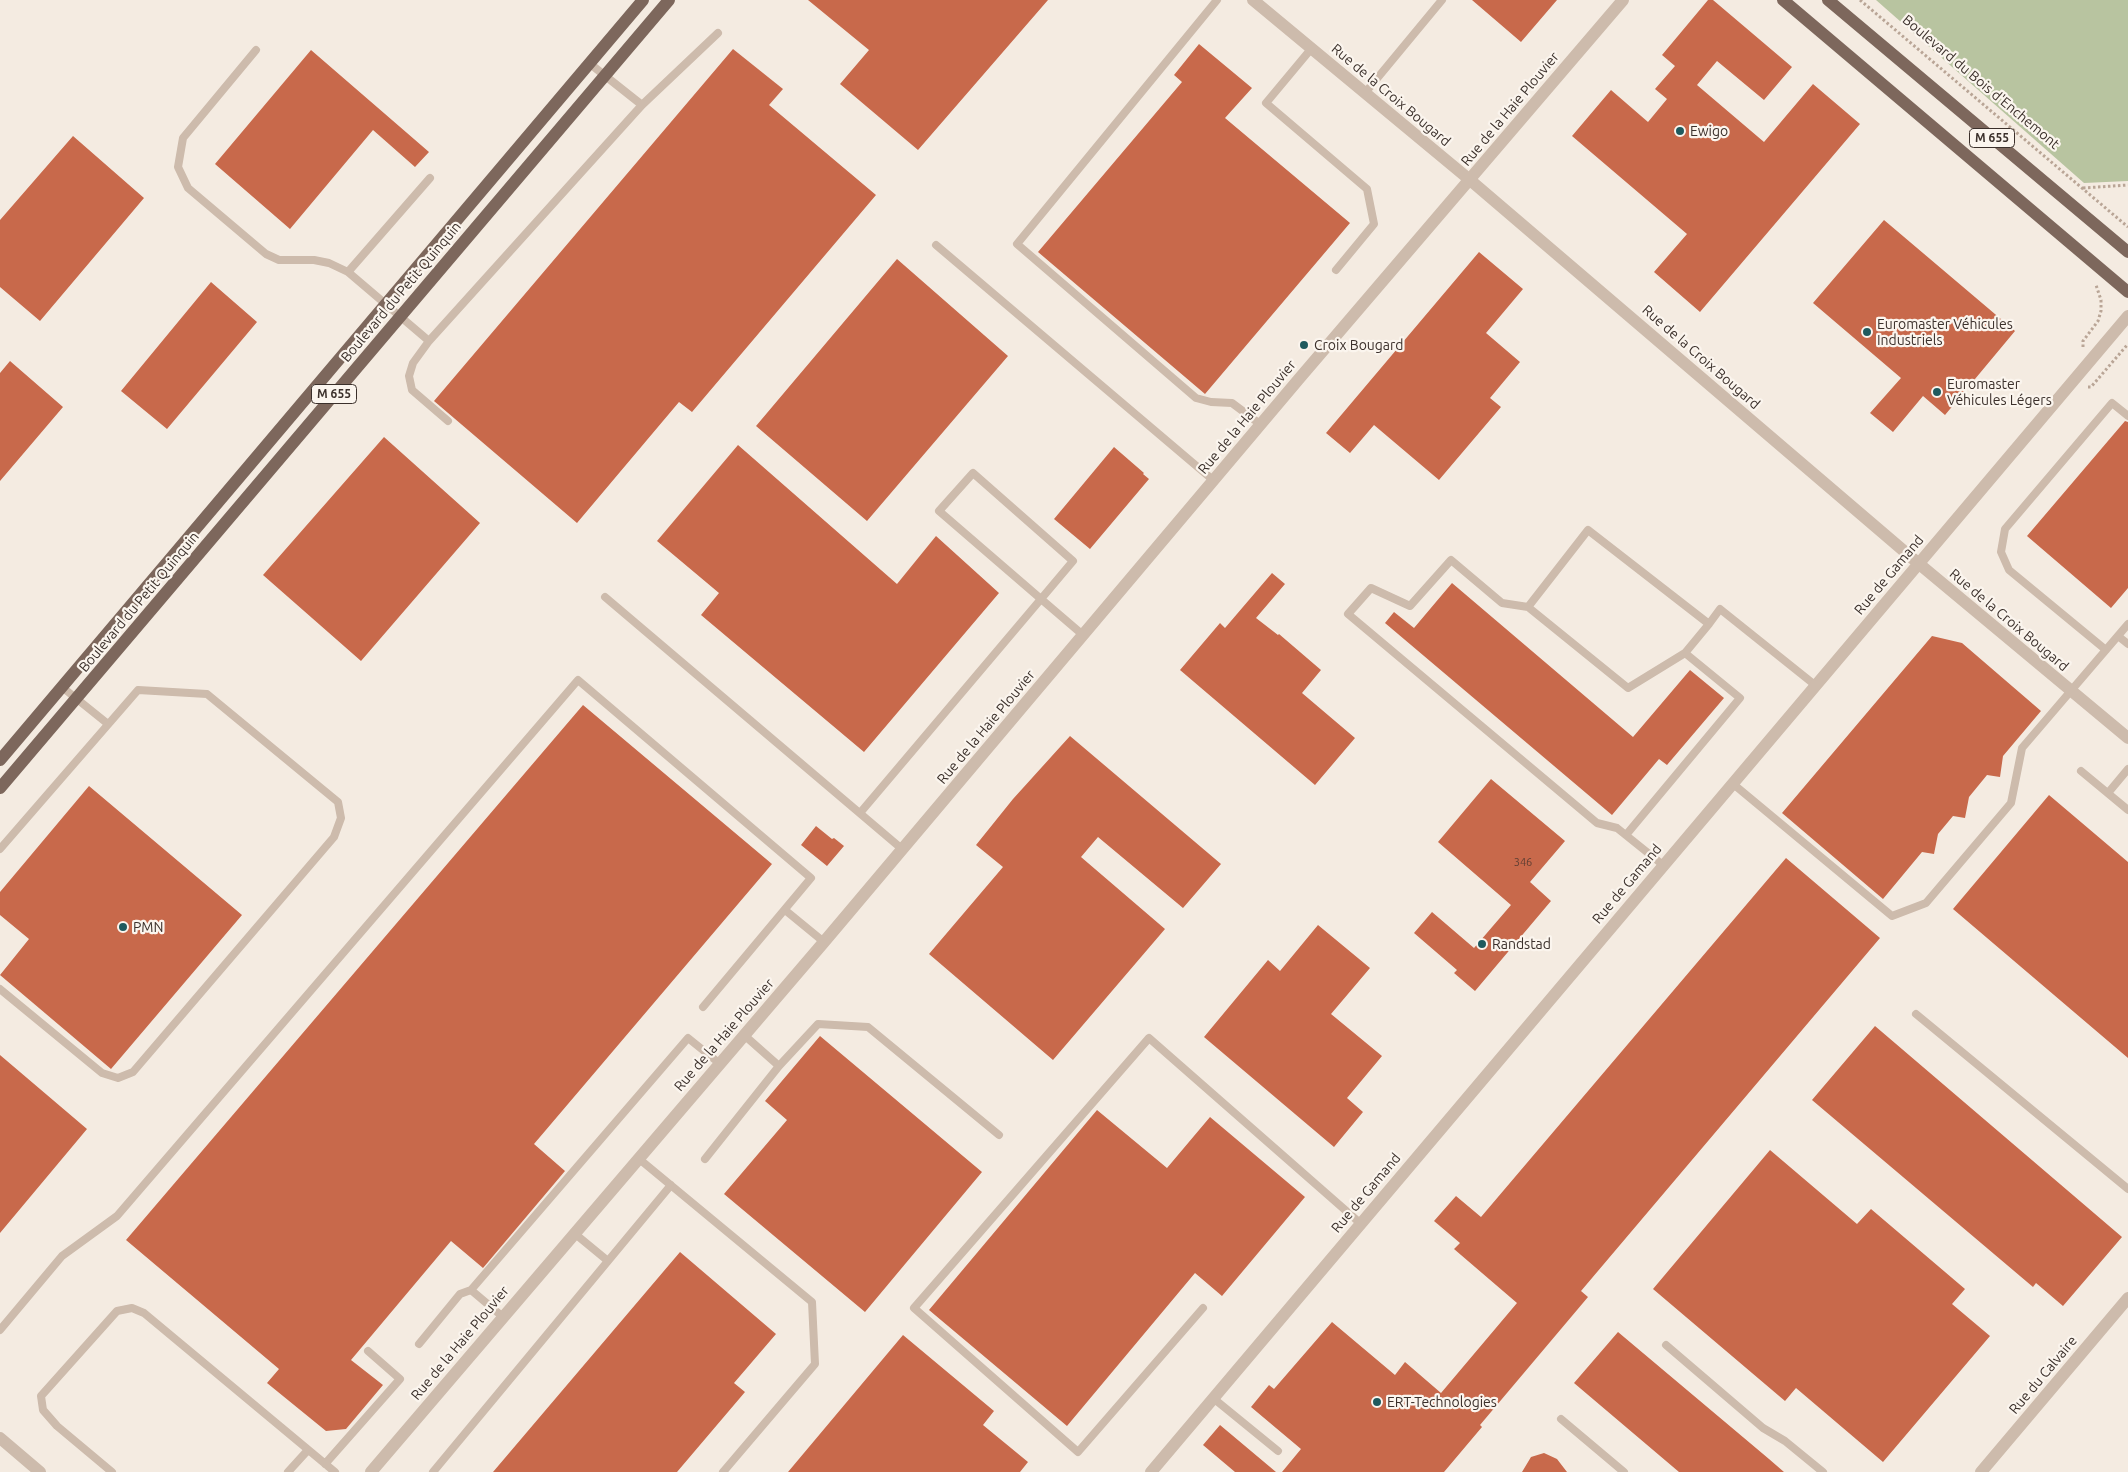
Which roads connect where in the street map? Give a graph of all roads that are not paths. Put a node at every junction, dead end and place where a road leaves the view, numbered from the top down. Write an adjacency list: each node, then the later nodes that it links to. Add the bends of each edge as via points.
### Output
1 (643, 0): 12 (main road, Boulevard du Petit Quinquin / M 655)
2 (669, 0): 13 (main road, Boulevard du Petit Quinquin / M 655)
3 (1217, 0): 29 (lane, via 1017,244 1196,398 1232,404)
4 (1253, 0): 10 (street, Rue de la Croix Bougard)
5 (1442, 0): 14 (lane)
6 (1623, 0): 17 (street, Rue de la Haie Plouvier)
7 (1783, 0): 22 (main road, M 655)
8 (1828, 0): 19 (main road, M 655)
9 (718, 33): 15 (lane)
10 (1311, 49): 14 (street, Rue de la Croix Bougard); 20 (lane, via 1266,103 1367,189 1374,224)
11 (256, 50): 21 (lane, via 183,138 178,167 188,188 266,254 279,260 329,263)
12 (589, 63): 13 (lane); 23 (main road, Boulevard du Petit Quinquin / M 655)
13 (604, 76): 15 (lane); 24 (main road, Boulevard du Petit Quinquin / M 655)
14 (1365, 93): 17 (street, Rue de la Croix Bougard)
15 (642, 105): 26 (lane)
16 (430, 178): 21 (lane)
17 (1470, 180): 29 (street, Rue de la Haie Plouvier); 31 (street, Rue de la Croix Bougard)
18 (936, 245): 30 (lane)
19 (2128, 252)
20 (1336, 270)
21 (348, 272): 23 (lane)
22 (2128, 292)
23 (386, 302): 24 (lane); 43 (main road, Boulevard du Petit Quinquin / M 655)
24 (401, 315): 26 (lane); 45 (main road, Boulevard du Petit Quinquin / M 655)
25 (2128, 316): 31 (street, Rue de Gamand)
26 (429, 341): 28 (lane, via 413,363 409,376 412,390)
27 (2128, 416): 40 (lane, via 2112,403 2005,529 2001,552 2009,570)
28 (448, 421)
29 (1260, 424): 30 (street, Rue de la Haie Plouvier)
30 (1212, 480): 37 (street, Rue de la Haie Plouvier)
31 (1918, 563): 42 (street, Rue de Gamand); 44 (street, Rue de la Croix Bougard)
32 (605, 597): 55 (lane)
33 (1041, 599): 33 (lane, via 1073,561 972,473 940,511); 37 (lane); 55 (lane)
34 (1528, 606): 35 (lane, via 1588,530); 41 (lane, via 1628,688); 56 (lane, via 1502,603 1451,560 1410,606 1371,588 1348,614 1597,823 1617,828)
35 (1709, 624): 41 (lane); 42 (lane, via 1720,609)
36 (2128, 624): 38 (lane)
37 (1083, 635): 58 (street, Rue de la Haie Plouvier)
38 (2118, 636): 39 (lane); 40 (lane)
39 (2128, 644)
40 (2106, 650): 44 (lane)
41 (1685, 653): 56 (lane, via 1740,698)
42 (1815, 685): 51 (street, Rue de Gamand)
43 (62, 687): 45 (lane); 48 (main road, Boulevard du Petit Quinquin / M 655)
44 (2071, 691): 47 (street, Rue de la Croix Bougard); 51 (lane, via 2022,748 2011,803 1926,903 1892,916)
45 (76, 699): 46 (lane); 52 (main road, Boulevard du Petit Quinquin / M 655)
46 (108, 724): 57 (lane); 62 (lane, via 138,690 207,694 338,802 341,818 334,837 133,1072 118,1078 102,1073)
47 (2128, 738)
48 (0, 760)
49 (2128, 769): 53 (lane)
50 (2081, 771): 53 (lane)
51 (1732, 783): 59 (street, Rue de Gamand)
52 (0, 788)
53 (2108, 793): 54 (lane)
54 (2128, 810)
55 (860, 813): 58 (lane)
56 (1626, 835): 59 (lane)
57 (0, 848)
58 (902, 849): 61 (street, Rue de la Haie Plouvier)
59 (1663, 865): 73 (street, Rue de Gamand)
60 (785, 910): 61 (lane); 63 (lane); 80 (lane, via 811,878 578,680 117,1216 62,1256)
61 (824, 942): 65 (street, Rue de la Haie Plouvier)
62 (0, 989)
63 (702, 1007)
64 (1916, 1014): 72 (lane)
65 (744, 1035): 66 (street, Rue de la Haie Plouvier); 67 (lane)
66 (719, 1063): 69 (street, Rue de la Haie Plouvier); 76 (lane, via 688,1038)
67 (779, 1066): 68 (lane, via 818,1024 868,1027); 70 (lane)
68 (999, 1135)
69 (638, 1158): 71 (lane); 74 (street, Rue de la Haie Plouvier)
70 (705, 1160)
71 (671, 1185): 75 (lane); 96 (lane, via 812,1302 814,1364)
72 (2128, 1188)
73 (1360, 1223): 78 (lane, via 1149,1038 914,1308 1078,1452); 84 (street, Rue de Gamand)
74 (574, 1233): 75 (lane); 79 (street, Rue de la Haie Plouvier)
75 (608, 1261): 95 (lane)
76 (471, 1290): 79 (lane); 81 (lane, via 460,1294)
77 (2128, 1298): 100 (street, Rue du Calvaire)
78 (1203, 1308)
79 (503, 1317): 94 (street, Rue de la Haie Plouvier)
80 (0, 1330)
81 (419, 1344)
82 (1666, 1345): 99 (lane, via 1763,1428 1785,1441)
83 (368, 1351): 89 (lane, via 400,1379)
84 (1213, 1398): 88 (lane); 97 (street, Rue de Gamand)
85 (1561, 1419): 98 (lane)
86 (0, 1438): 90 (street)
87 (308, 1450): 89 (lane); 91 (lane, via 144,1313 132,1308 117,1311 41,1396 43,1410 57,1426); 92 (lane)
88 (1278, 1451)
89 (325, 1464): 93 (lane)
90 (40, 1472)
91 (112, 1472)
92 (288, 1472)
93 (335, 1472)
94 (371, 1472)
95 (433, 1472)
96 (723, 1472)
97 (1151, 1472)
98 (1624, 1472)
99 (1823, 1472)
100 (1981, 1472)

